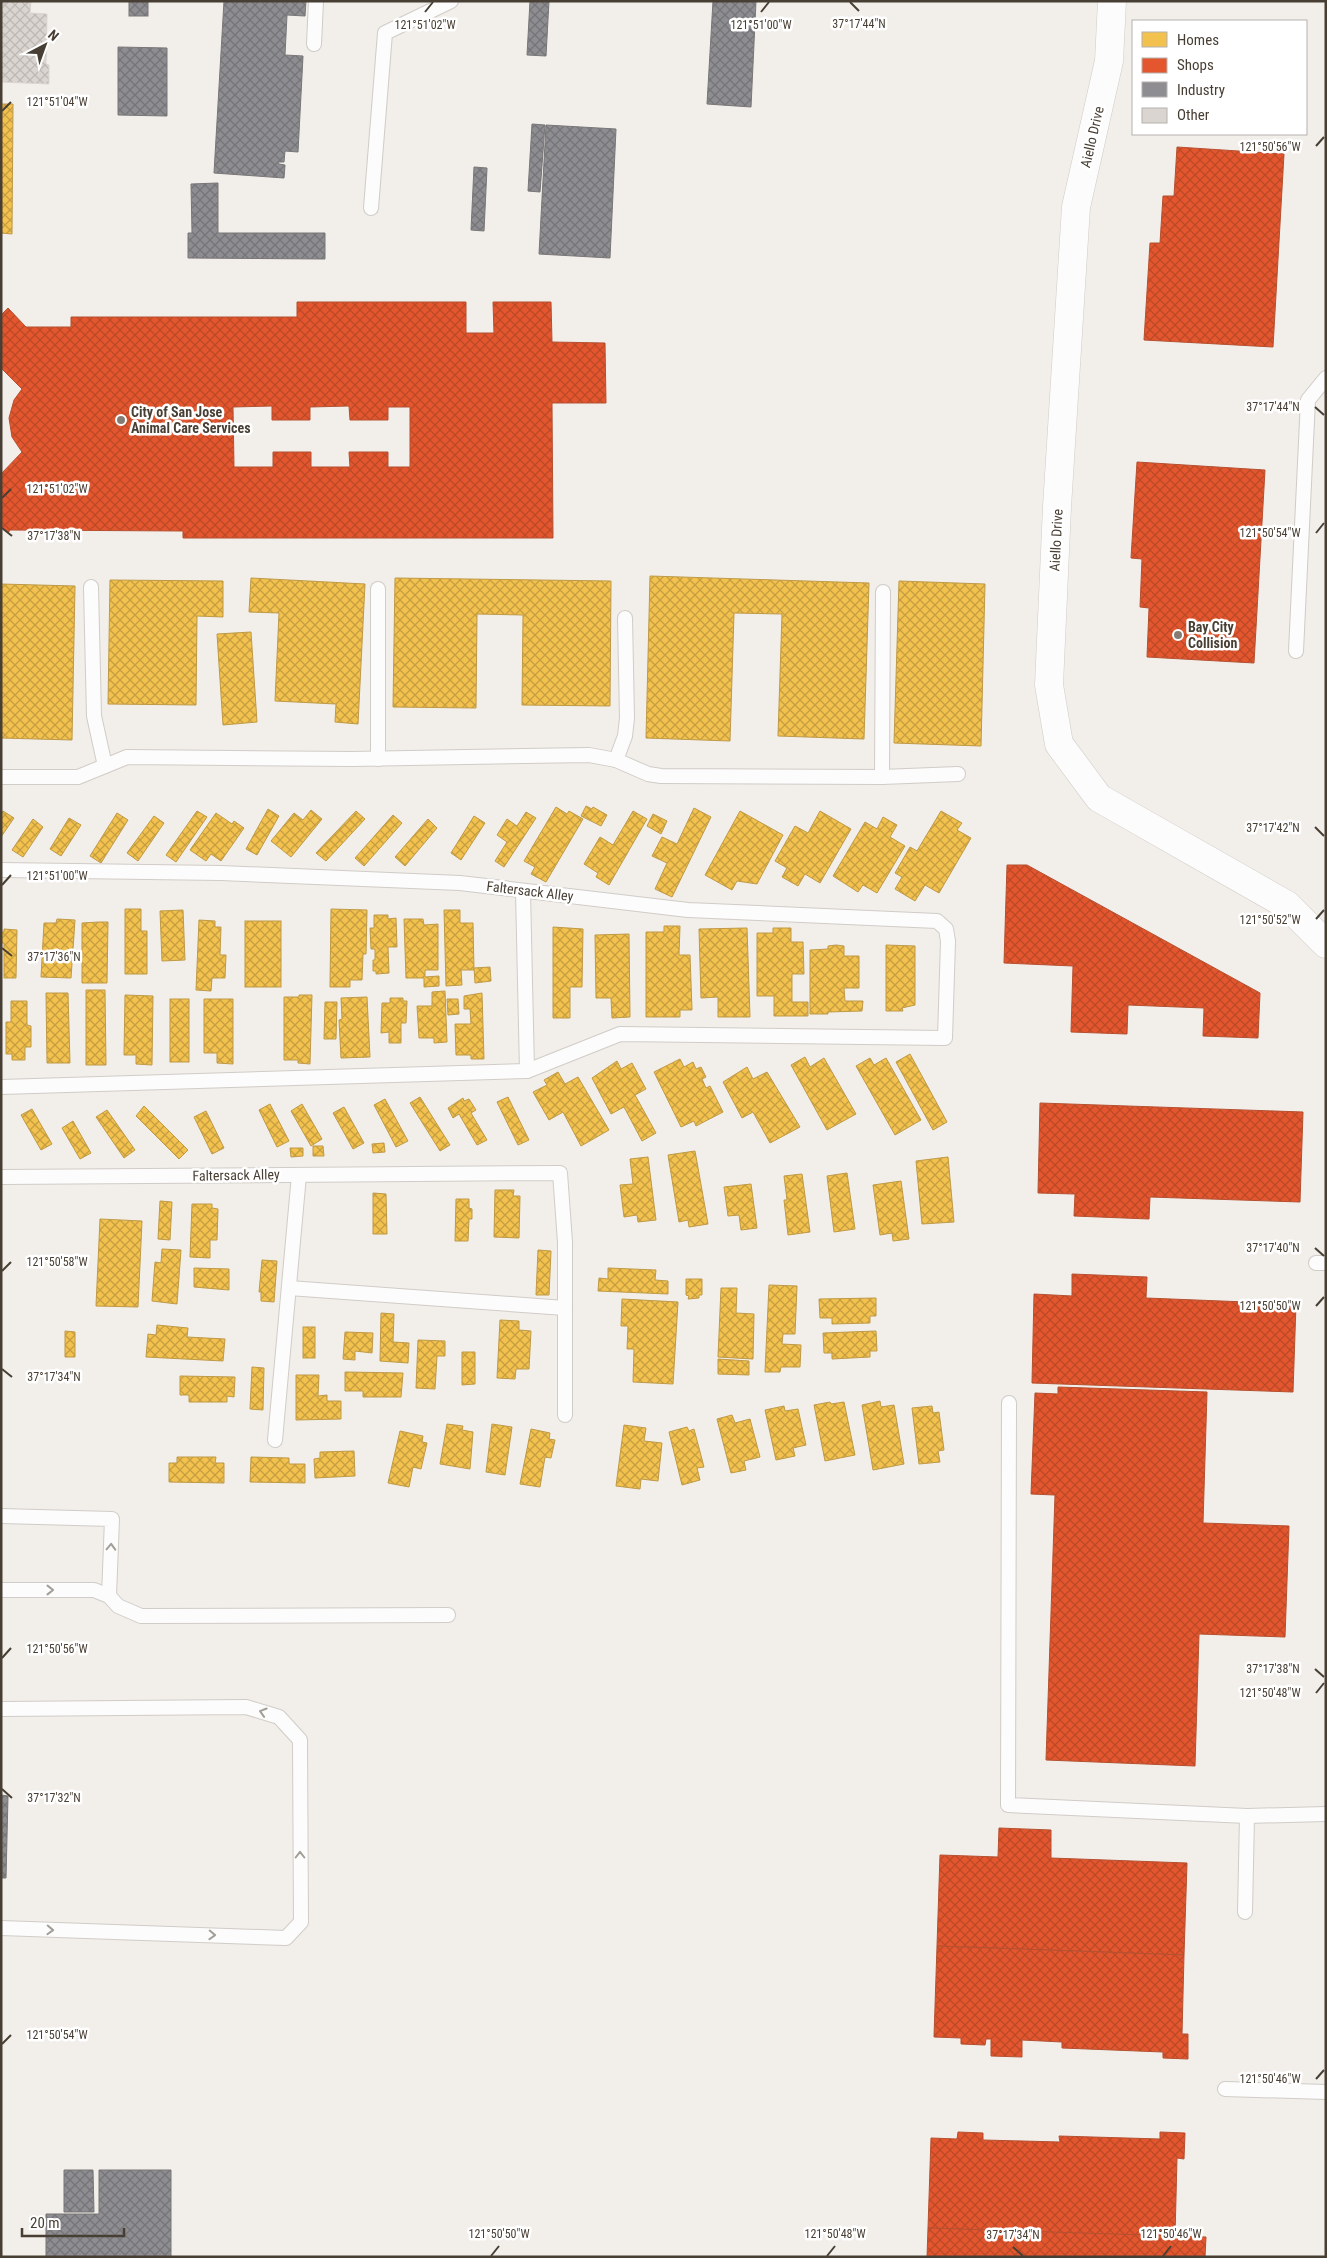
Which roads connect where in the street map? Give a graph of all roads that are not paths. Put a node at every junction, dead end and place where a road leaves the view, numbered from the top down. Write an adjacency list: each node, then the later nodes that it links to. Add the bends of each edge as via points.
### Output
1 (316, 1): 4 (lane)
2 (451, 1): 5 (lane, via 385,32)
3 (1112, 1): 20 (street, Aiello Drive, via 1109,61 1076,207 1049,685 1060,744 1099,798 1287,905)
4 (314, 44)
5 (371, 208)
6 (1326, 378): 11 (lane, via 1308,400)
7 (91, 587): 14 (lane, via 94,716)
8 (378, 589): 12 (lane)
9 (883, 592): 17 (lane)
10 (625, 618): 13 (lane, via 627,718 625,736)
11 (1296, 651)
12 (378, 759): 13 (lane, via 589,755); 14 (lane, via 126,757)
13 (616, 760): 17 (lane, via 661,776)
14 (105, 766): 16 (lane, via 78,777)
15 (958, 774): 17 (lane)
16 (1, 777)
17 (882, 777)
18 (1, 870): 19 (lane, Faltersack Alley, via 221,873 460,882)
19 (522, 891): 21 (lane); 21 (lane, Faltersack Alley, via 688,910 937,920 946,929 948,941 945,1038 620,1034)
20 (1326, 944)
21 (527, 1071): 22 (lane)
22 (1, 1087)
23 (300, 1175): 24 (lane, Faltersack Alley); 25 (lane); 26 (lane, Faltersack Alley, via 560,1173)
24 (1, 1177)
25 (289, 1288): 26 (lane); 29 (lane)
26 (565, 1308): 28 (lane)
27 (1009, 1403): 36 (lane, via 1008,1805)
28 (565, 1415)
29 (275, 1440)
30 (1, 1516): 32 (lane, one-way to 30, via 112,1519)
31 (1, 1590): 32 (lane, one-way to 32, via 94,1590)
32 (109, 1596): 33 (lane, via 118,1606 141,1616)
33 (448, 1615)
34 (1, 1709): 38 (lane, one-way to 34, via 286,1938 300,1922 300,1740 279,1717 246,1707)
35 (1326, 1814): 36 (lane)
36 (1247, 1816): 37 (lane)
37 (1245, 1912)
38 (1, 1928)
39 (1225, 2088): 40 (lane)
40 (1326, 2092)

